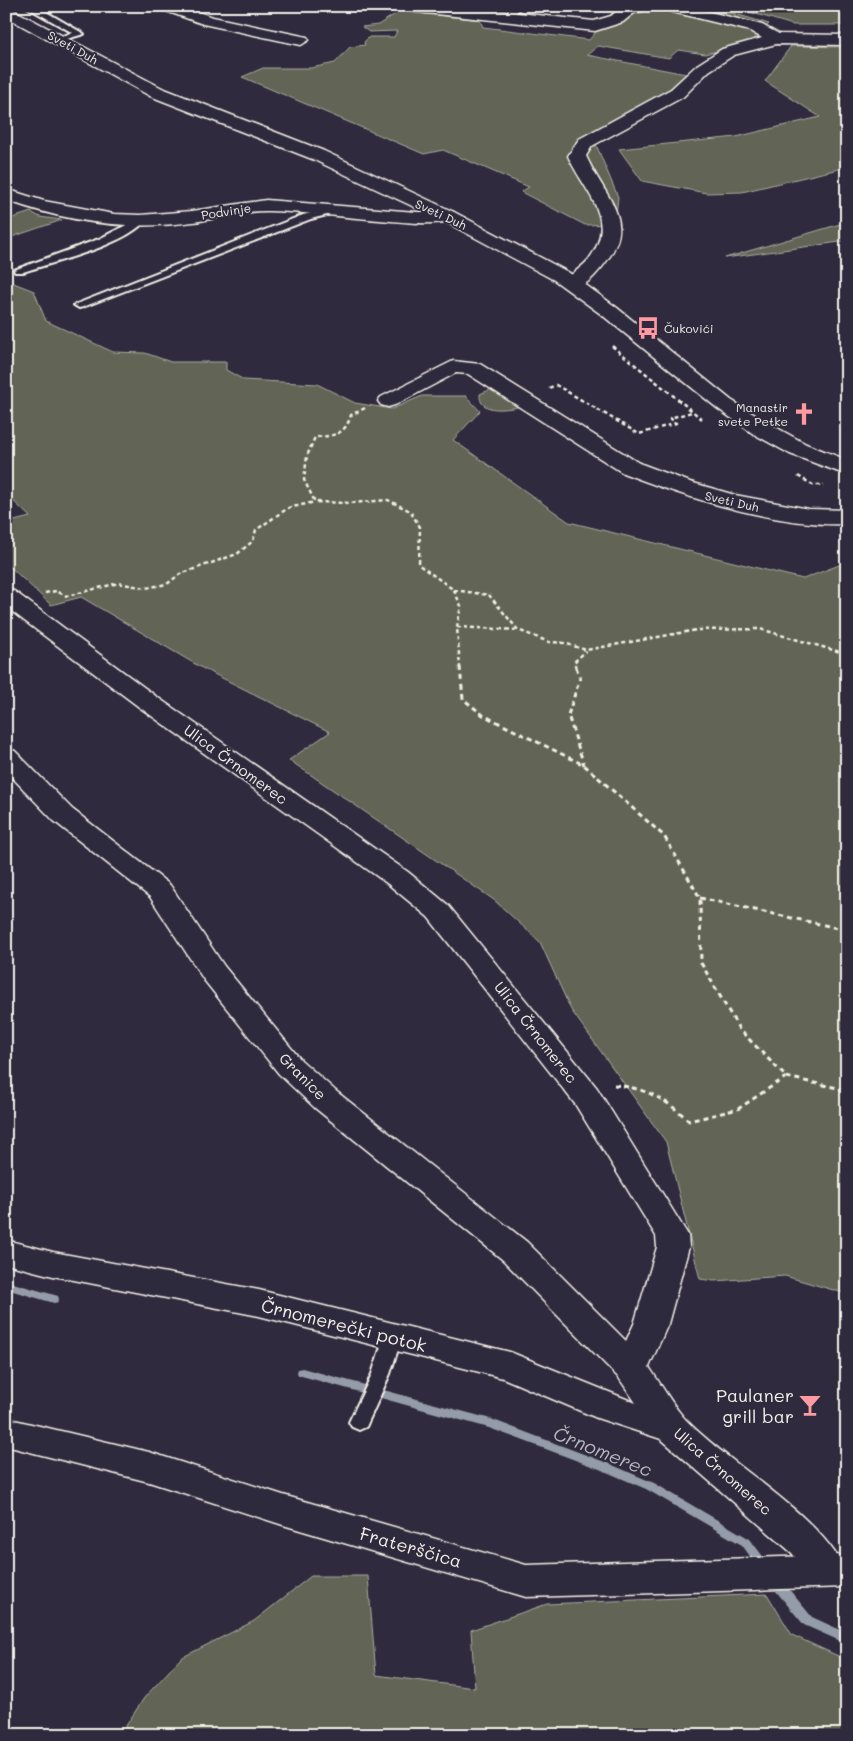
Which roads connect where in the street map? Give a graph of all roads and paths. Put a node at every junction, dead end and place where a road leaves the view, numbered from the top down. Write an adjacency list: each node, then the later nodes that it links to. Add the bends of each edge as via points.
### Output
1 (29, 6): 11 (lane, via 80,34)
2 (165, 6): 12 (street, via 209,21)
3 (407, 6): 7 (street)
4 (645, 6): 7 (street, via 629,9 617,19 595,26)
5 (666, 6): 10 (street, via 756,28)
6 (6, 10): 11 (street, Sveti Duh)
7 (512, 12)
8 (847, 32): 9 (street)
9 (799, 38): 10 (street); 13 (street)
10 (776, 39): 19 (street, via 719,56 677,93 585,143 577,156 606,206 612,226 609,240 596,264)
11 (59, 40): 16 (street, Sveti Duh, via 156,92 318,155)
12 (301, 40)
13 (847, 40)
14 (6, 194): 17 (street, Podvinje, via 40,206 79,214)
15 (331, 211): 16 (street, Podvinje, via 416,218); 17 (street, Podvinje, via 266,205 192,217); 20 (lane, via 299,220)
16 (448, 216): 19 (street, Sveti Duh)
17 (140, 221): 18 (lane, via 135,227 104,240)
18 (19, 270)
19 (573, 284): 24 (street, Sveti Duh, via 738,414 798,449)
20 (79, 305)
21 (520, 397): 22 (street, Sveti Duh, via 481,372 463,366 453,367); 23 (path, via 556,385 639,434 676,423 670,418); 26 (street, Sveti Duh, via 631,468 688,491 724,501 820,518)
22 (388, 401): 25 (path, via 351,415 348,427 338,436 315,437 304,480)
23 (692, 412)
24 (847, 468)
25 (315, 502): 27 (path, via 388,500 410,511 420,527 419,565); 28 (path, via 288,508 256,530 253,541 236,554 180,574 167,584 146,588 118,583 66,596 56,591)
26 (847, 517)
27 (454, 590): 29 (path, via 461,606); 30 (path, via 489,595)
28 (8, 597): 42 (street, Ulica Črnomerec, via 148,702 422,896 500,986 586,1096 672,1235 673,1247 651,1324)
29 (457, 627): 30 (path); 34 (path, via 463,699 483,715)
30 (518, 630): 31 (path, via 549,642)
31 (586, 650): 32 (path, via 697,630 760,629); 34 (path, via 574,662 580,678 568,715)
32 (847, 654)
33 (6, 756): 42 (street, Granice, via 63,815 160,891 214,973 290,1067 326,1100 515,1251)
34 (584, 765): 35 (path, via 664,836)
35 (700, 898): 36 (path); 37 (path, via 701,963 739,1029)
36 (847, 930)
37 (786, 1077): 38 (path, via 738,1109 689,1121 665,1098 640,1087); 39 (path)
38 (605, 1084)
39 (847, 1090)
40 (6, 1252): 41 (street, Črnomerečki potok, via 259,1303)
41 (393, 1337): 43 (lane, via 381,1374); 44 (street, Črnomerečki potok, via 510,1366 609,1408)
42 (631, 1368): 44 (street, Ulica Črnomerec)
43 (362, 1415)
44 (673, 1429): 46 (street, Ulica Črnomerec, via 805,1542)
45 (6, 1432): 46 (street, Fraterščica, via 149,1467 526,1581)
46 (823, 1571)

